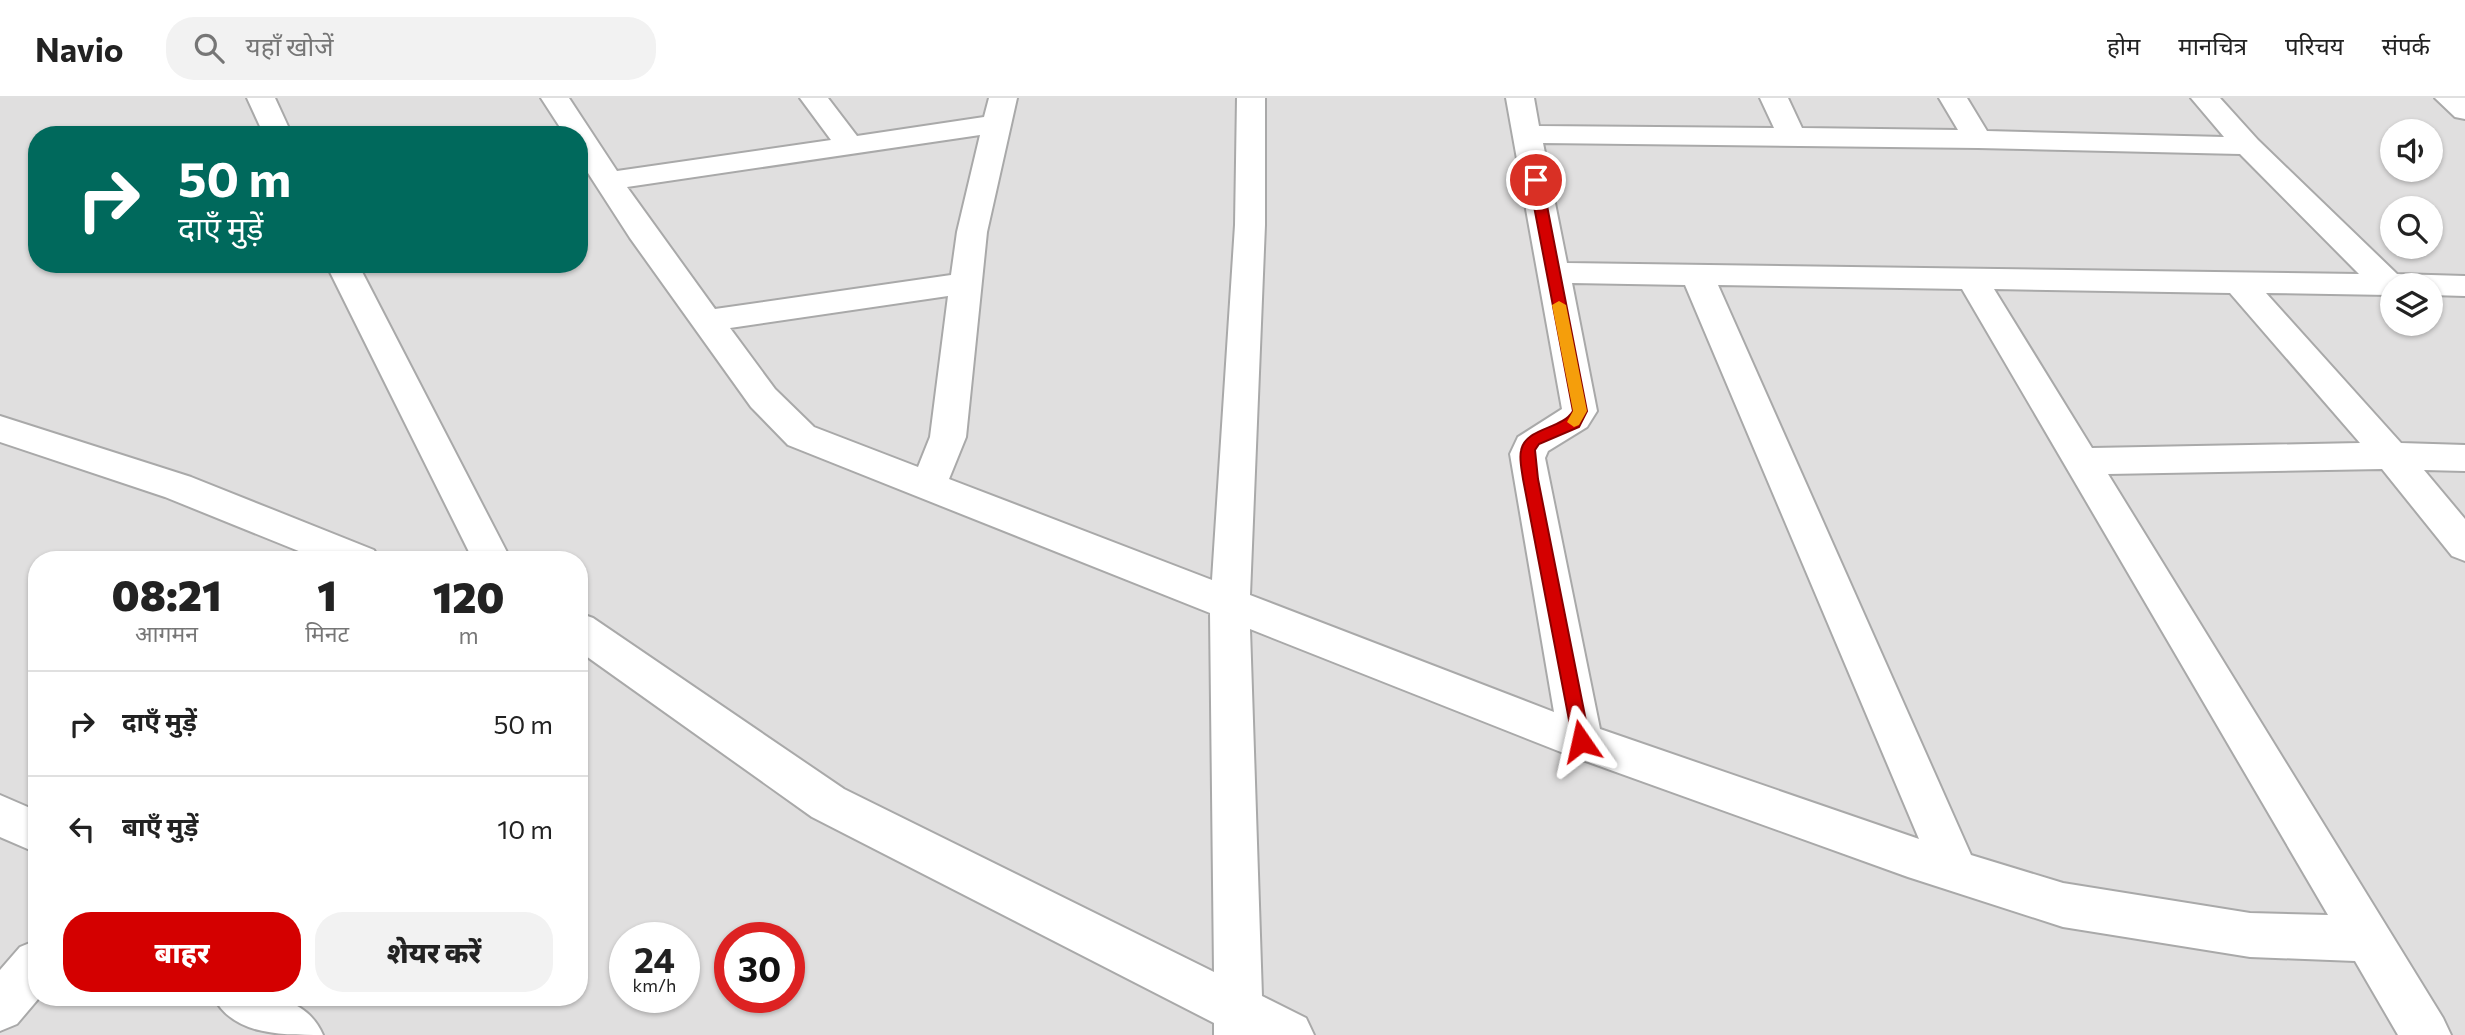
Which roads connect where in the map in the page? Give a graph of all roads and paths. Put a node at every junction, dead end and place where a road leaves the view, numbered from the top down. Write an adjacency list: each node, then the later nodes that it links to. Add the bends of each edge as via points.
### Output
1 (261, 98): 12 (street)
2 (555, 98): 13 (street)
3 (814, 98): 17 (street)
4 (1251, 98): 40 (street, via 1250,225)
5 (1520, 98): 14 (street)
6 (1774, 98): 15 (street)
7 (1954, 98): 16 (street)
8 (2204, 98): 18 (street)
9 (2449, 98): 11 (street)
10 (1000, 111): 17 (street); 26 (street, via 972,232)
11 (2465, 111)
12 (274, 126)
13 (573, 126)
14 (1527, 134): 15 (street); 22 (street)
15 (1792, 137): 16 (street)
16 (1978, 139): 18 (street)
17 (850, 146): 20 (street)
18 (2248, 146): 24 (street)
19 (588, 149): 20 (street)
20 (608, 181): 31 (street)
21 (347, 273): 39 (street)
22 (1553, 273): 23 (street); 42 (street, via 1580,411 1573,423 1534,440 1528,450)
23 (1697, 275): 25 (street); 45 (street)
24 (2380, 276)
25 (1972, 279): 27 (street); 35 (street)
26 (966, 283): 31 (street); 36 (street, via 948,438)
27 (2239, 283): 28 (street); 33 (street)
28 (2380, 285)
29 (2443, 285): 30 (street)
30 (2465, 286)
31 (706, 321): 36 (street, via 763,398 801,436)
32 (0, 429): 38 (street, via 178,487)
33 (2392, 456): 34 (street); 35 (street); 37 (street)
34 (2465, 457)
35 (2081, 461): 46 (street)
36 (929, 485): 40 (street)
37 (2465, 546)
38 (338, 551)
39 (487, 551)
40 (1230, 604): 42 (street); 50 (street)
41 (588, 635): 50 (street, via 828,803)
42 (1581, 741): 45 (street)
43 (0, 815): 44 (street)
44 (28, 829)
45 (1955, 871): 46 (street, via 2063,905 2250,934)
46 (2368, 939): 53 (street)
47 (28, 974): 49 (street)
48 (251, 1006): 51 (street)
49 (0, 1007)
50 (1240, 1024): 52 (street)
51 (298, 1035)
52 (1289, 1035)
53 (2426, 1035)

